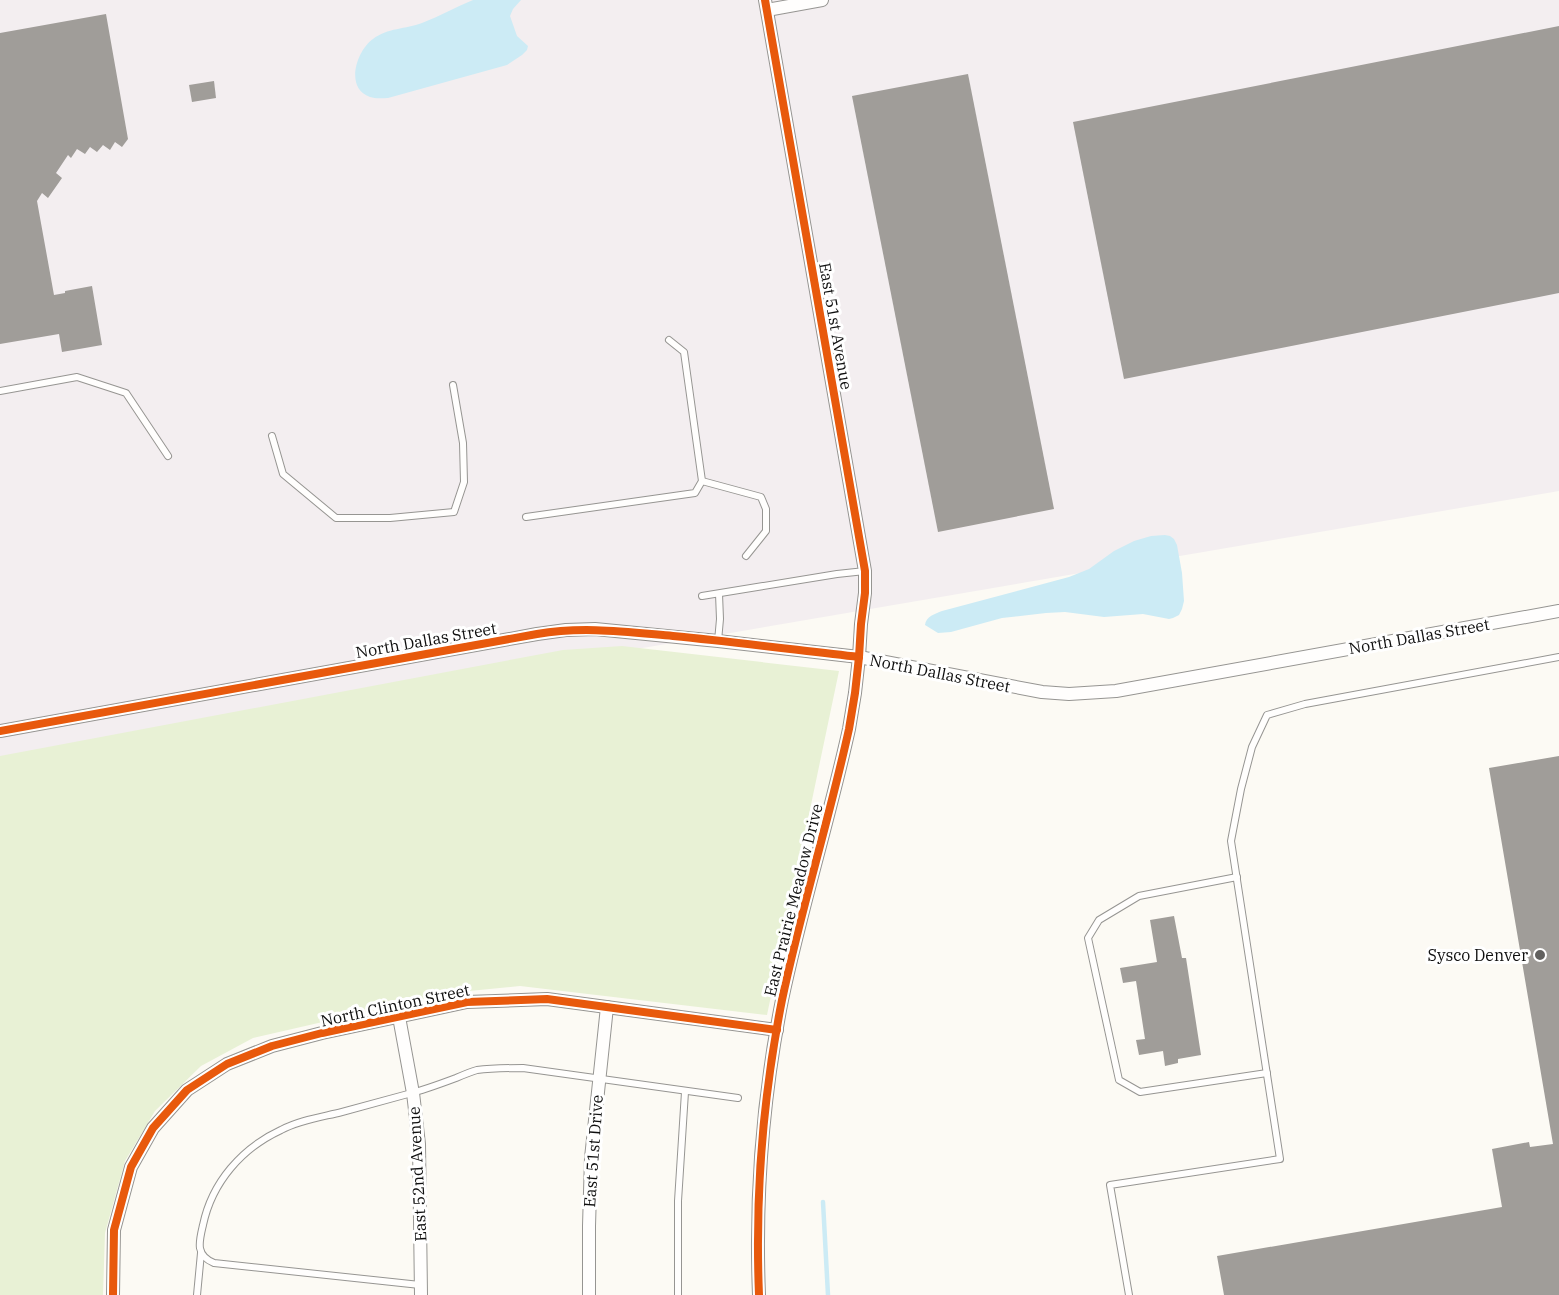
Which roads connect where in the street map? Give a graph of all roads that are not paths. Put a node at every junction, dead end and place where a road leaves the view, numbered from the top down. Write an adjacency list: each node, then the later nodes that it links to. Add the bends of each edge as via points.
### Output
1 (822, 0): 2 (street)
2 (766, 5): 11 (street, East 51st Avenue)
3 (669, 340): 8 (lane, via 684,352)
4 (453, 386): 6 (lane, via 463,442 464,482 454,512 336,518 283,474)
5 (0, 391): 7 (lane, via 77,377 126,393)
6 (272, 436)
7 (168, 456)
8 (702, 481): 9 (lane, via 695,492); 10 (lane, via 761,497 766,509 766,531)
9 (526, 517)
10 (746, 556)
11 (865, 571): 12 (lane); 16 (street, East 51st Avenue)
12 (719, 594): 13 (lane); 15 (lane)
13 (702, 596)
14 (1559, 611): 16 (street, North Dallas Street, via 1098,693 1042,692)
15 (718, 640): 16 (street, North Dallas Street); 18 (street, North Dallas Street, via 601,630 551,632)
16 (859, 657): 22 (street, East Prairie Meadow Drive, via 847,737)
17 (1559, 657): 19 (lane, via 1316,702 1267,715 1252,747 1231,841)
18 (0, 731)
19 (1237, 877): 23 (lane); 23 (lane, via 1139,896 1099,920 1088,938 1119,1080 1140,1092)
20 (607, 1007): 21 (street, North Clinton Street, via 546,999 467,1002); 22 (street, North Clinton Street); 24 (street, East 51st Drive)
21 (399, 1017): 26 (street, East 52nd Avenue); 30 (street, North Clinton Street, via 272,1046 227,1064 188,1090 153,1128 131,1167 114,1230)
22 (777, 1030): 34 (street, East Prairie Meadow Drive, via 760,1172)
23 (1267, 1073): 35 (lane, via 1280,1159 1110,1185)
24 (598, 1080): 25 (lane); 26 (lane, via 501,1068 475,1070); 32 (street, East 51st Drive, via 590,1179)
25 (685, 1092): 27 (lane); 33 (lane, via 677,1223)
26 (413, 1093): 28 (lane, via 282,1129 259,1142 221,1179 204,1220); 29 (street, East 52nd Avenue, via 419,1144)
27 (738, 1098)
28 (201, 1253): 29 (lane, via 214,1263); 31 (lane)
29 (421, 1290)
30 (113, 1295)
31 (197, 1295)
32 (589, 1295)
33 (678, 1295)
34 (759, 1295)
35 (1129, 1295)

